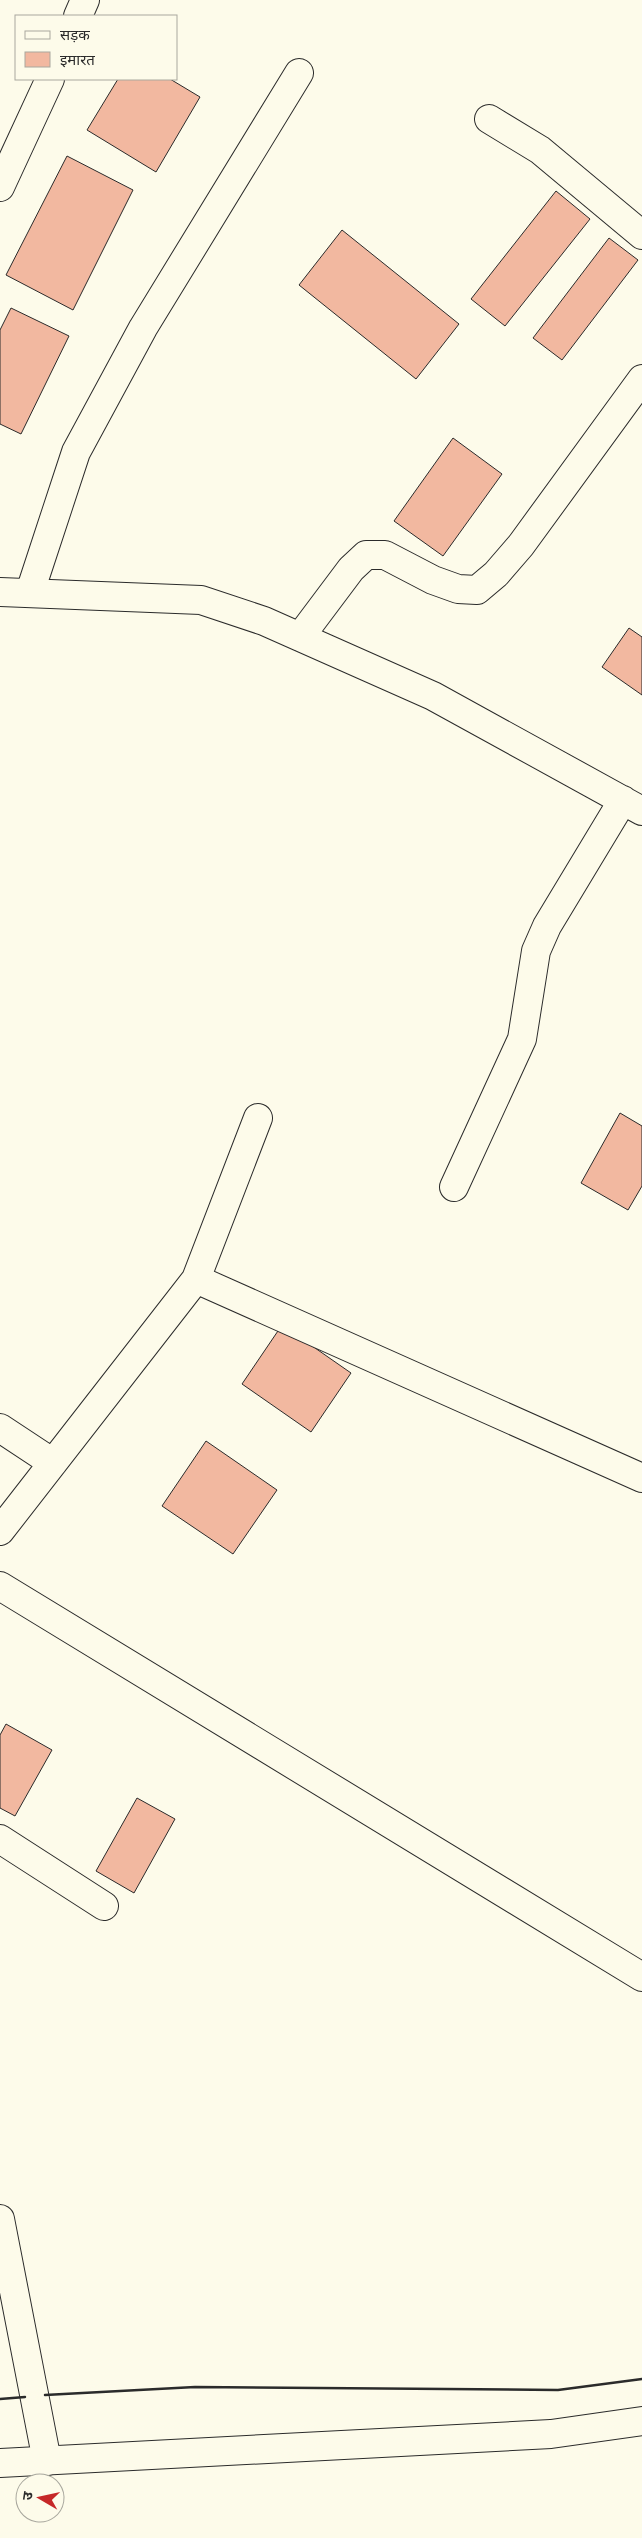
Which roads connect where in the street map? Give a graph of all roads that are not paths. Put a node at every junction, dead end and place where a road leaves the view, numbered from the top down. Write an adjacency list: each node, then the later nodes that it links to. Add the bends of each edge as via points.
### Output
1 (85, 0): 2 (street)
2 (78, 15)
3 (299, 73): 11 (street, via 143,328 76,452)
4 (49, 80): 6 (street)
5 (489, 119): 8 (street, via 540,150)
6 (9, 149): 7 (street)
7 (0, 187)
8 (642, 234)
9 (642, 379): 12 (street, via 520,545 496,574 477,590 458,589 433,580 385,555 366,555 351,569)
10 (0, 592): 11 (street)
11 (30, 592): 12 (street, via 201,600)
12 (300, 637): 13 (street, via 433,696)
13 (633, 806): 15 (street, via 547,926 536,952 522,1039)
14 (258, 1118): 16 (street)
15 (454, 1187)
16 (196, 1279): 18 (street); 19 (street)
17 (0, 1428): 18 (street)
18 (53, 1463): 20 (street)
19 (642, 1478)
20 (0, 1532)
21 (0, 1586): 24 (street)
22 (0, 1839): 23 (street)
23 (104, 1906)
24 (642, 1977)
25 (0, 2219): 27 (street)
26 (642, 2421): 27 (street, via 551,2434)
27 (48, 2461): 28 (street)
28 (0, 2463)

